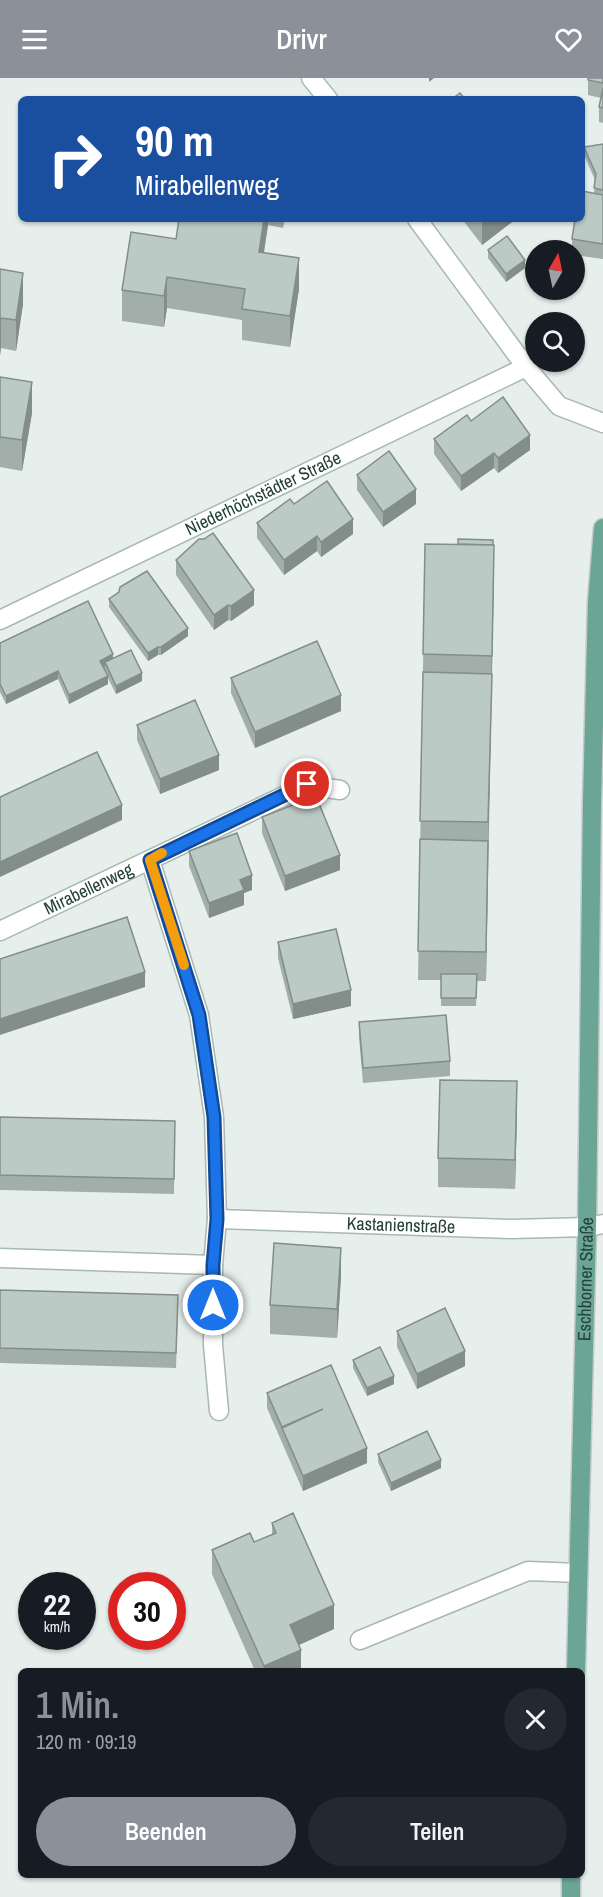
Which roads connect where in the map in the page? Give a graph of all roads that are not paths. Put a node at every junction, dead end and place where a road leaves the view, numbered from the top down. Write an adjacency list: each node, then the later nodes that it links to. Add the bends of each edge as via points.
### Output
1 (311, 78): 2 (street)
2 (326, 96)
3 (419, 222): 4 (street)
4 (525, 367)
5 (525, 368): 9 (street, Niederhöchstädter Straße)
6 (529, 372): 7 (street, via 559,406)
7 (603, 423)
8 (603, 528): 11 (main road, Eschborner Straße, via 597,602)
9 (0, 620)
10 (340, 790): 12 (street, Mirabellenweg, via 307,784)
11 (597, 798): 15 (main road, Eschborner Straße)
12 (150, 860): 13 (street, Mirabellenweg); 14 (street, via 199,1015 214,1117)
13 (0, 931)
14 (217, 1219): 15 (street, Kastanienstraße, via 512,1229); 17 (street)
15 (595, 1226): 19 (main road, Eschborner Straße)
16 (0, 1258): 17 (street)
17 (213, 1265): 18 (street, via 213,1345)
18 (219, 1411)
19 (578, 1573): 20 (street, via 528,1571); 21 (main road, Eschborner Straße)
20 (360, 1640)
21 (576, 1668)
22 (571, 1878): 23 (main road)
23 (571, 1897)

